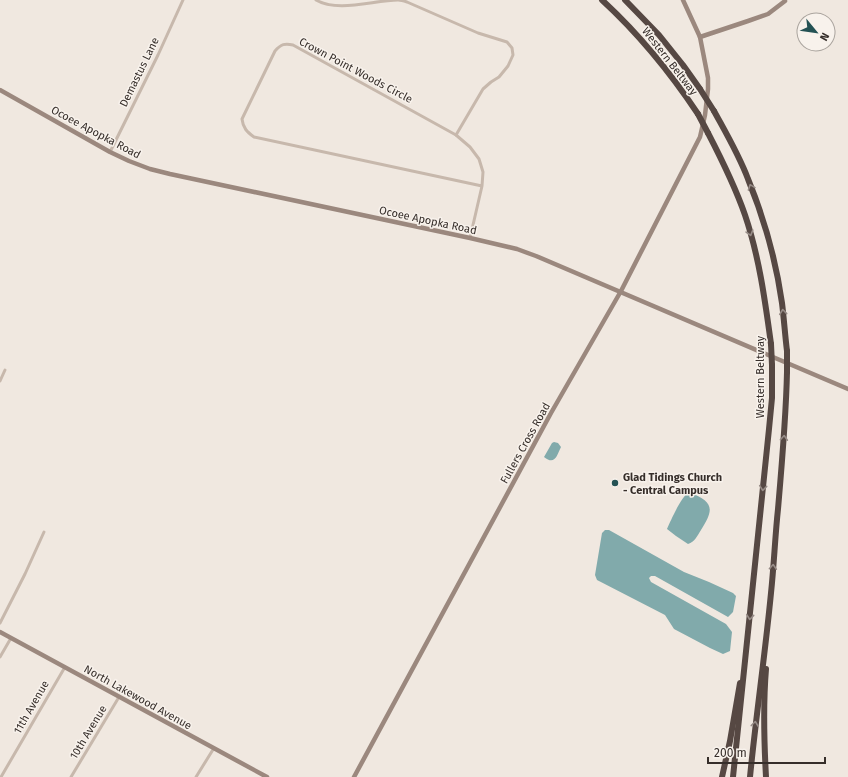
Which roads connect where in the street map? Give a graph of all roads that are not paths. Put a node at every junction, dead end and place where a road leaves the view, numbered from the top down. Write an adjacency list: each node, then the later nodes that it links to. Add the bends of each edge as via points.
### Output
1 (183, 0): 11 (street, Demastus Lane)
2 (316, 0): 10 (street, via 330,5 340,5 398,0 478,33 507,42 513,54 508,66 499,77 483,89)
3 (602, 0): 9 (highway, Western Beltway, via 657,58)
4 (625, 0): 19 (highway, Western Beltway, one-way to 4, bridge, via 787,401 787,351 780,289 774,262 748,178 714,111 683,65)
5 (683, 0): 7 (street, Fullers Cross Road)
6 (785, 1): 7 (street, via 768,14)
7 (700, 37): 9 (street, Fullers Cross Road, via 708,78 708,90)
8 (0, 90): 11 (street, Ocoee Apopka Road)
9 (701, 114): 14 (street, Fullers Cross Road, via 700,137); 23 (highway, Western Beltway, one-way to 23, bridge, via 731,178 756,251 771,344 772,398)
10 (456, 135): 12 (street, Crown Point Woods Circle, via 479,159 483,172); 12 (street, Crown Point Woods Circle, via 293,45 286,44 275,51 242,119 243,126 254,137)
11 (110, 152): 13 (street, Ocoee Apopka Road, via 157,171)
12 (482, 186): 13 (street, Crown Point Woods Circle)
13 (470, 238): 14 (street, Ocoee Apopka Road, via 536,256)
14 (620, 291): 17 (street, Ocoee Apopka Road); 32 (street, Fullers Cross Road)
15 (5, 370): 16 (street)
16 (0, 381)
17 (848, 388)
18 (44, 532): 20 (street)
19 (771, 592): 35 (highway, Western Beltway, one-way to 19); 36 (highway, via 764,689)
20 (0, 623)
21 (0, 632): 22 (street, North Lakewood Avenue)
22 (11, 638): 24 (street); 25 (street, North Lakewood Avenue)
23 (747, 644): 33 (highway); 34 (highway, Western Beltway)
24 (0, 657)
25 (65, 667): 26 (street, North Lakewood Avenue); 28 (street, 11th Avenue)
26 (119, 697): 27 (street, North Lakewood Avenue); 29 (street, 10th Avenue)
27 (214, 748): 30 (street); 31 (street, North Lakewood Avenue)
28 (1, 777)
29 (71, 777)
30 (196, 777)
31 (267, 777)
32 (354, 777)
33 (722, 777)
34 (733, 777)
35 (750, 777)
36 (766, 777)

